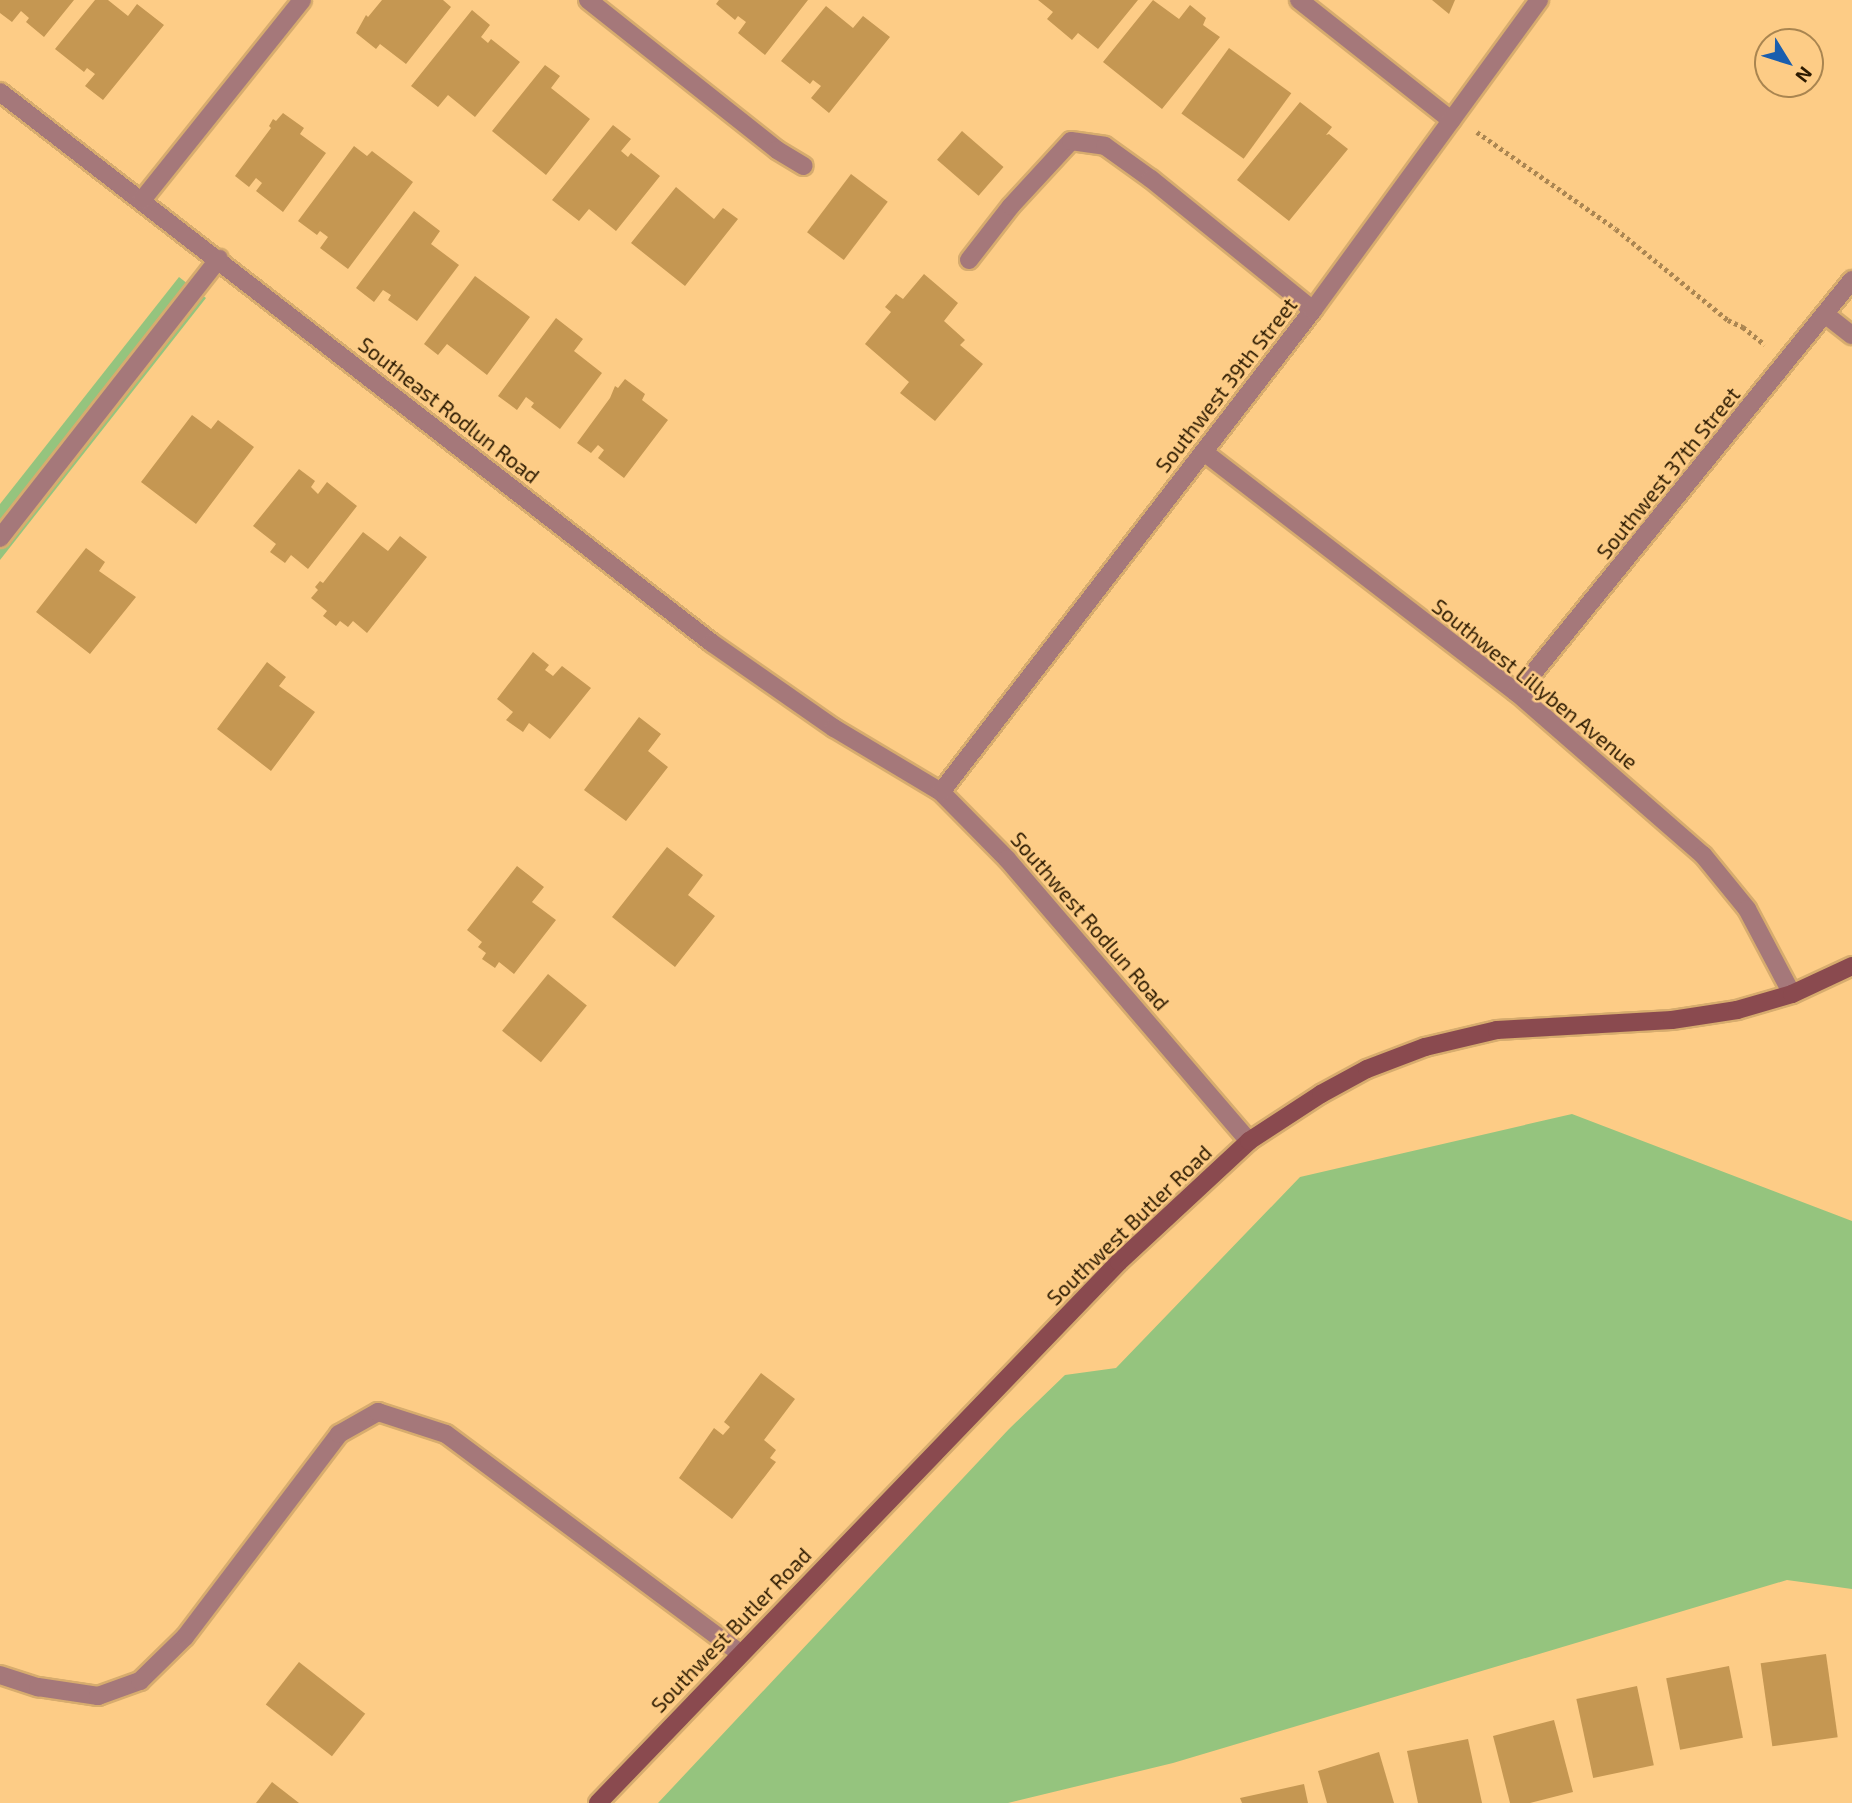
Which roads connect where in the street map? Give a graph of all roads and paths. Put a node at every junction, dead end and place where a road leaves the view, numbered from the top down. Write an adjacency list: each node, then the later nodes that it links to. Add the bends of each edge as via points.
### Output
1 (302, 0): 8 (street)
2 (588, 0): 7 (street, via 777,150)
3 (1299, 0): 6 (street)
4 (1539, 0): 6 (street, Southwest 39th Street)
5 (0, 92): 8 (street, Southeast Rodlun Road)
6 (1451, 120): 12 (street, Southwest 39th Street); 15 (path, via 1490,138 1616,229)
7 (804, 166)
8 (142, 200): 9 (street, Southeast Rodlun Road)
9 (219, 259): 17 (street); 19 (street, Southeast Rodlun Road, via 712,643)
10 (969, 260): 12 (street, via 1071,141 1105,146)
11 (1852, 280): 13 (street, Southwest 37th Street)
12 (1313, 310): 16 (street, Southwest 39th Street)
13 (1826, 315): 14 (street); 15 (street, Southwest 37th Street)
14 (1852, 335)
15 (1787, 363): 18 (street, Southwest 37th Street)
16 (1204, 452): 18 (street, Southwest Lillyben Avenue); 20 (street, Southwest 39th Street)
17 (0, 538)
18 (1517, 694): 22 (street, Southwest Lillyben Avenue, via 1703,855 1747,909)
19 (877, 755): 20 (street, Southwest Rodlun Road)
20 (942, 792): 23 (street, Southwest Rodlun Road, via 1026,880)
21 (1852, 966): 22 (main road, Southwest Butler Road)
22 (1793, 994): 23 (main road, Southwest Butler Road, via 1737,1010 1672,1020 1497,1030 1424,1047 1356,1075)
23 (1249, 1141): 24 (main road, Southwest Butler Road, via 1119,1262)
24 (740, 1653): 25 (street, via 446,1434 378,1412 339,1434 186,1637 140,1681 98,1696 38,1687); 26 (main road, Southwest Butler Road)
25 (0, 1675)
26 (598, 1803)

